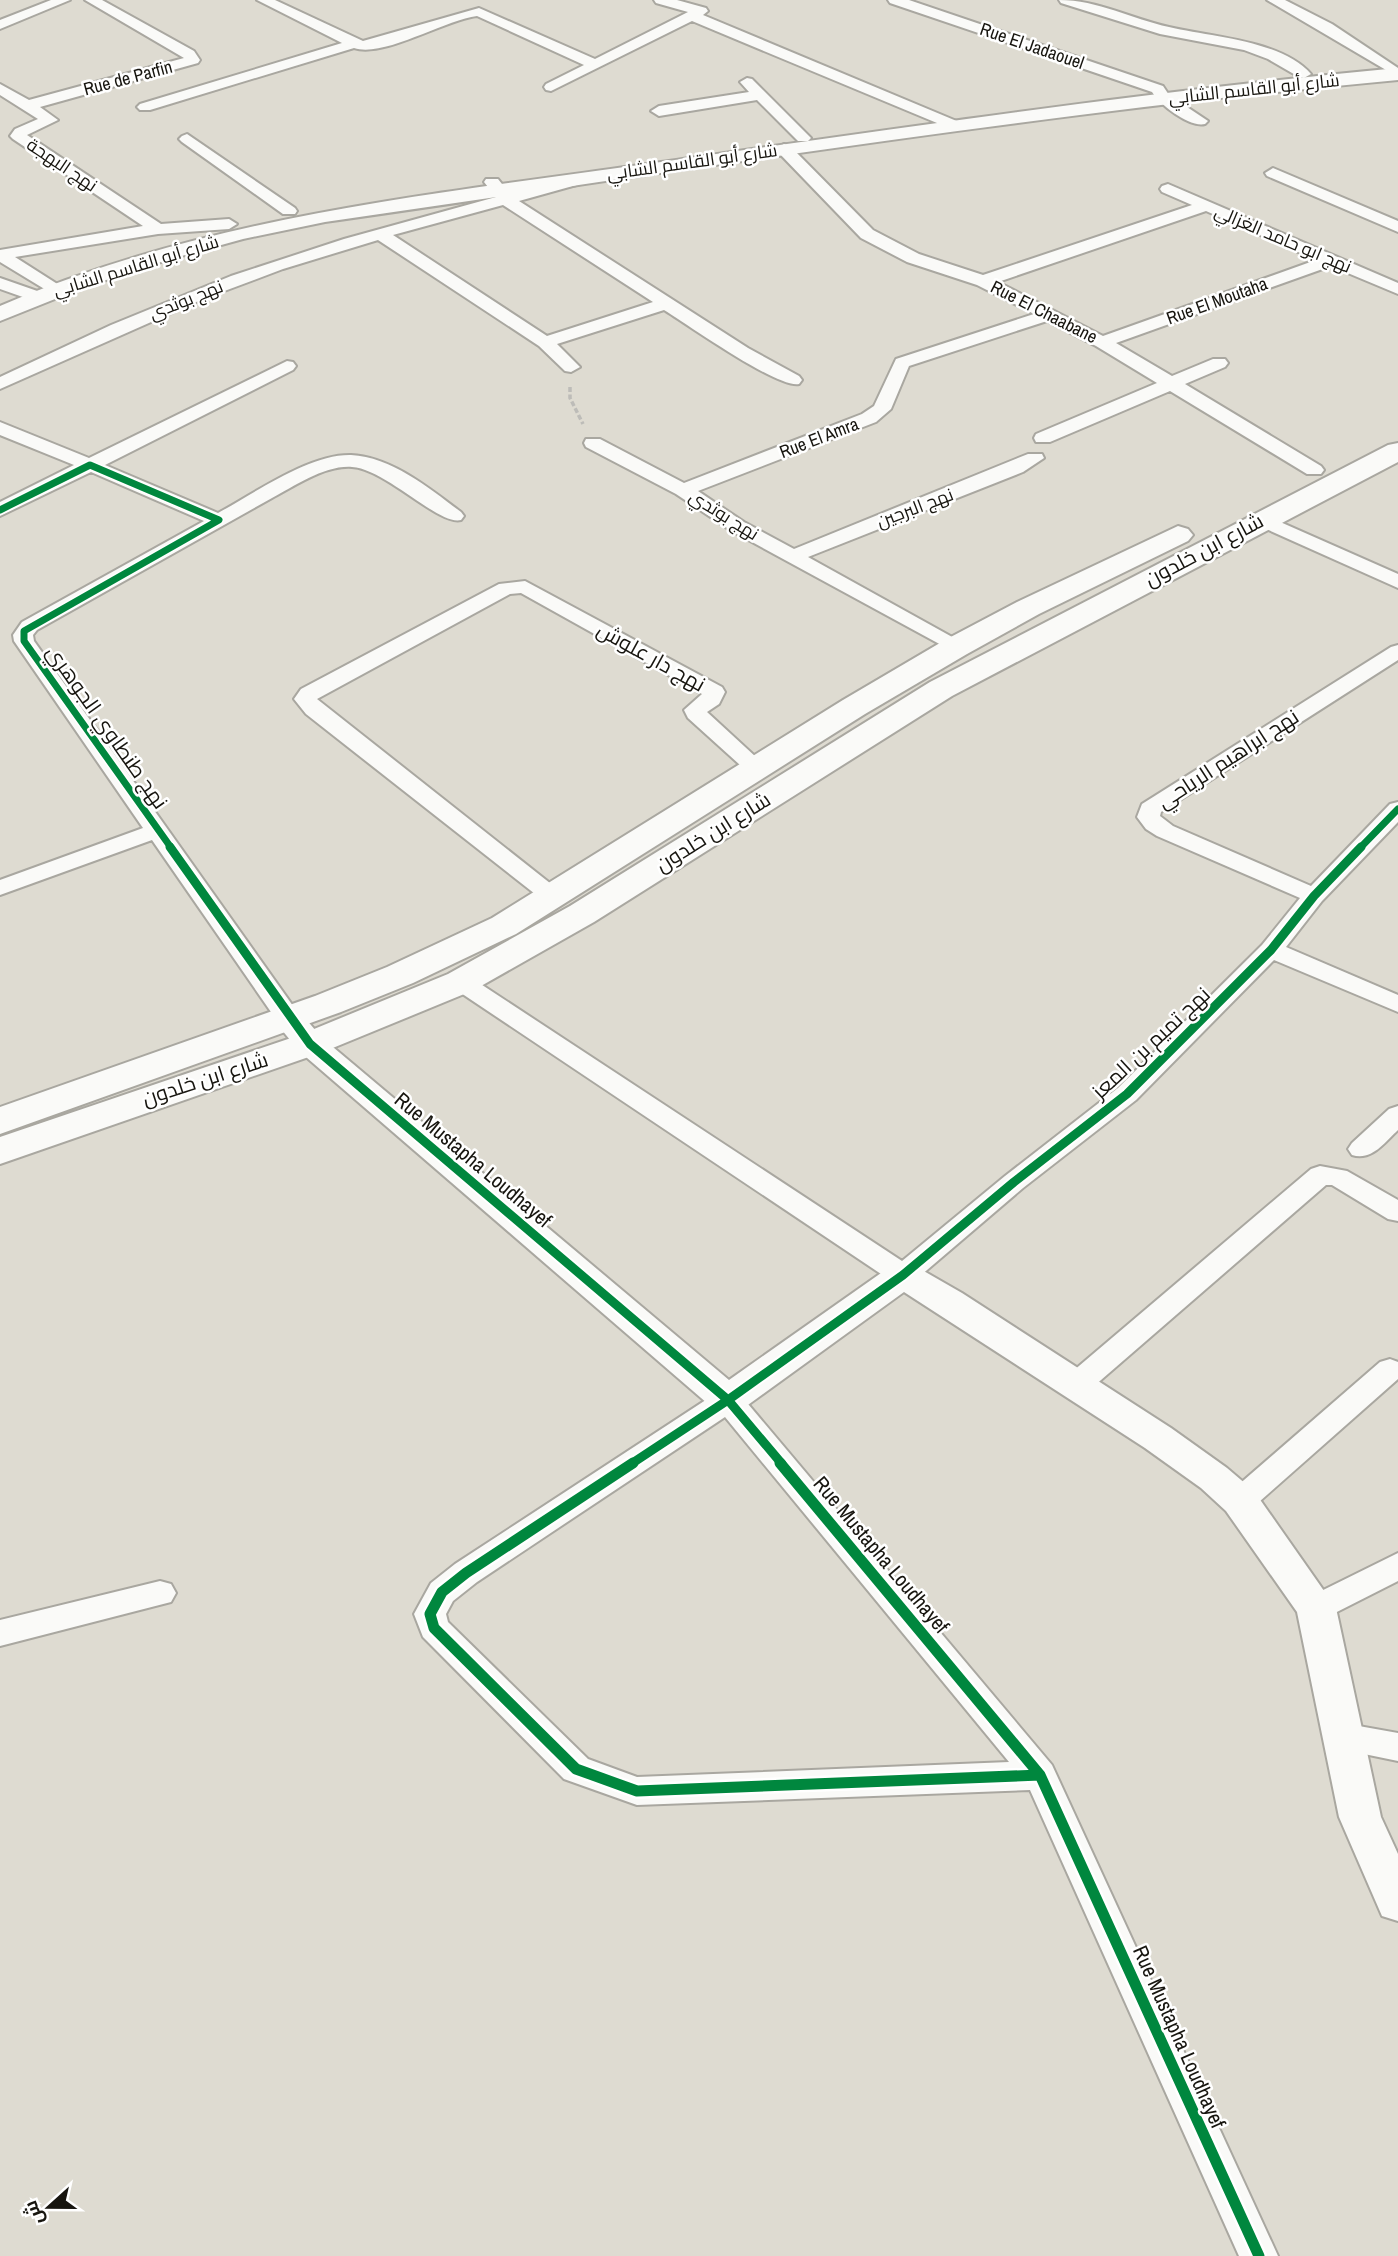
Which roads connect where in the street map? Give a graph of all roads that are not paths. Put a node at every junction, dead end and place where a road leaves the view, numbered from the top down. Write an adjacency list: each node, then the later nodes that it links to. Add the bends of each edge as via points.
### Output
1 (63, 0): 11 (street)
2 (92, 0): 21 (street, Rue de Parfin, via 193,60)
3 (264, 0): 9 (street)
4 (661, 0): 10 (street, via 701,11)
5 (895, 0): 18 (street, Rue El Jadaouel)
6 (1066, 0): 15 (street, via 1165,31 1247,46)
7 (1274, 0): 14 (street)
8 (306, 3): 9 (street)
9 (287, 10): 12 (street)
10 (692, 16): 13 (street); 25 (street)
11 (0, 24)
12 (353, 44): 13 (street, via 374,45 479,12); 22 (street)
13 (595, 64): 17 (street)
14 (1396, 69): 15 (street, شارع أبو القاسم الشابي); 18 (street, شارع أبو القاسم الشابي)
15 (1304, 74): 18 (street, شارع أبو القاسم الشابي)
16 (745, 81): 20 (street)
17 (551, 87)
18 (1160, 94): 24 (street); 25 (street, شارع أبو القاسم الشابي)
19 (5, 95): 21 (street)
20 (760, 95): 23 (street); 26 (street)
21 (29, 105): 36 (street, نهج البهجة, via 50,120 18,136)
22 (145, 107)
23 (659, 111)
24 (1200, 121)
25 (948, 122): 26 (street, شارع أبو القاسم الشابي); 28 (street, شارع أبو القاسم الشابي)
26 (803, 138): 31 (street, شارع أبو القاسم الشابي)
27 (187, 139): 33 (street)
28 (784, 149): 31 (street, شارع أبو القاسم الشابي); 40 (street, Rue El Chaabane, via 867,234 913,258)
29 (1273, 173): 35 (street)
30 (1168, 189): 32 (street, نهج ابو حامد الغزالي)
31 (499, 191): 33 (street, شارع أبو القاسم الشابي); 37 (street, نهج بوثدي); 43 (street, شارع أبو القاسم الشابي, via 293,222); 44 (street)
32 (1206, 206): 39 (street, نهج ابو حامد الغزالي); 40 (street)
33 (289, 211): 34 (street, شارع أبو القاسم الشابي)
34 (229, 224): 36 (street); 43 (street, شارع أبو القاسم الشابي, via 112,256)
35 (1398, 227)
36 (158, 229): 38 (street)
37 (380, 234): 47 (street); 53 (street, نهج بوثدي, via 231,282 79,345)
38 (0, 255): 43 (street)
39 (1331, 260): 42 (street, نهج ابو حامد الغزالي); 48 (street, Rue El Moutaha)
40 (983, 281): 46 (street, Rue El Chaabane)
41 (5, 289): 43 (street, شارع أبو القاسم الشابي)
42 (1398, 289)
43 (43, 290): 45 (street, شارع أبو القاسم الشابي)
44 (667, 303): 47 (street); 52 (street)
45 (0, 314)
46 (1047, 315): 48 (street, Rue El Chaabane); 63 (street, Rue El Amra, via 902,363 882,409 869,418)
47 (545, 342): 51 (street)
48 (1102, 342): 54 (street, Rue El Chaabane)
49 (1219, 363): 54 (street)
50 (287, 366): 61 (street)
51 (571, 368)
52 (793, 380)
53 (0, 384)
54 (1168, 384): 57 (street); 62 (street, Rue El Chaabane)
55 (0, 428): 61 (street)
56 (1398, 429): 62 (highway, شارع ابن خلدون)
57 (1043, 438)
58 (593, 443): 63 (street, نهج بوثدي)
59 (1398, 452): 67 (highway, شارع ابن خلدون)
60 (1035, 458): 68 (street, نهج البرجين)
61 (90, 465): 64 (street); 66 (street)
62 (1314, 470): 70 (highway, شارع ابن خلدون)
63 (683, 490): 68 (street, نهج بوثدي)
64 (0, 510)
65 (454, 516): 66 (street, via 402,480 353,461 330,464)
66 (219, 520): 74 (street, نهج طنطاوي الجوهري, via 23,631 24,641)
67 (1262, 520): 69 (street); 79 (highway, شارع ابن خلدون, via 941,689 582,914)
68 (794, 556): 70 (street, نهج بوثدي)
69 (1398, 582)
70 (956, 647): 72 (highway, شارع ابن خلدون)
71 (1398, 651): 77 (street, نهج ابراهيم الرياحي, via 1150,809 1148,817 1165,831)
72 (758, 769): 76 (highway, شارع ابن خلدون); 76 (street, نهج دار علوش, via 696,713 714,692 525,587 506,588 305,699)
73 (1398, 809): 77 (street, نهج تميم بن المعز)
74 (159, 830): 75 (street); 81 (street, نهج طنطاوي الجوهري)
75 (0, 888)
76 (552, 896): 81 (highway, شارع ابن خلدون, via 504,926 400,975)
77 (1314, 896): 78 (street, نهج تميم بن المعز)
78 (1271, 950): 80 (street); 87 (street, نهج تميم بن المعز, via 1127,1094)
79 (461, 982): 81 (highway, شارع ابن خلدون); 87 (street)
80 (1398, 1004)
81 (299, 1031): 83 (highway, شارع ابن خلدون); 85 (highway, شارع ابن خلدون, via 122,1107); 90 (street, Rue Mustapha Loudhayef)
82 (1398, 1115): 84 (street)
83 (0, 1121)
84 (1362, 1149)
85 (0, 1152)
86 (1398, 1212): 89 (street, via 1338,1177 1320,1175)
87 (903, 1275): 89 (street); 90 (street)
88 (1390, 1370): 91 (street)
89 (1076, 1385): 91 (street, via 1169,1446)
90 (728, 1400): 98 (street, Rue Mustapha Loudhayef); 98 (street, via 466,1573 442,1592 430,1614 434,1628 576,1769 637,1791)
91 (1240, 1501): 94 (street)
92 (1398, 1565): 94 (street)
93 (160, 1593): 95 (street)
94 (1316, 1608): 96 (street)
95 (0, 1633)
96 (1342, 1737): 97 (street); 99 (street, via 1360,1817)
97 (1398, 1747)
98 (1041, 1775): 100 (street, Rue Mustapha Loudhayef)
99 (1398, 1902)
100 (1259, 2256)

